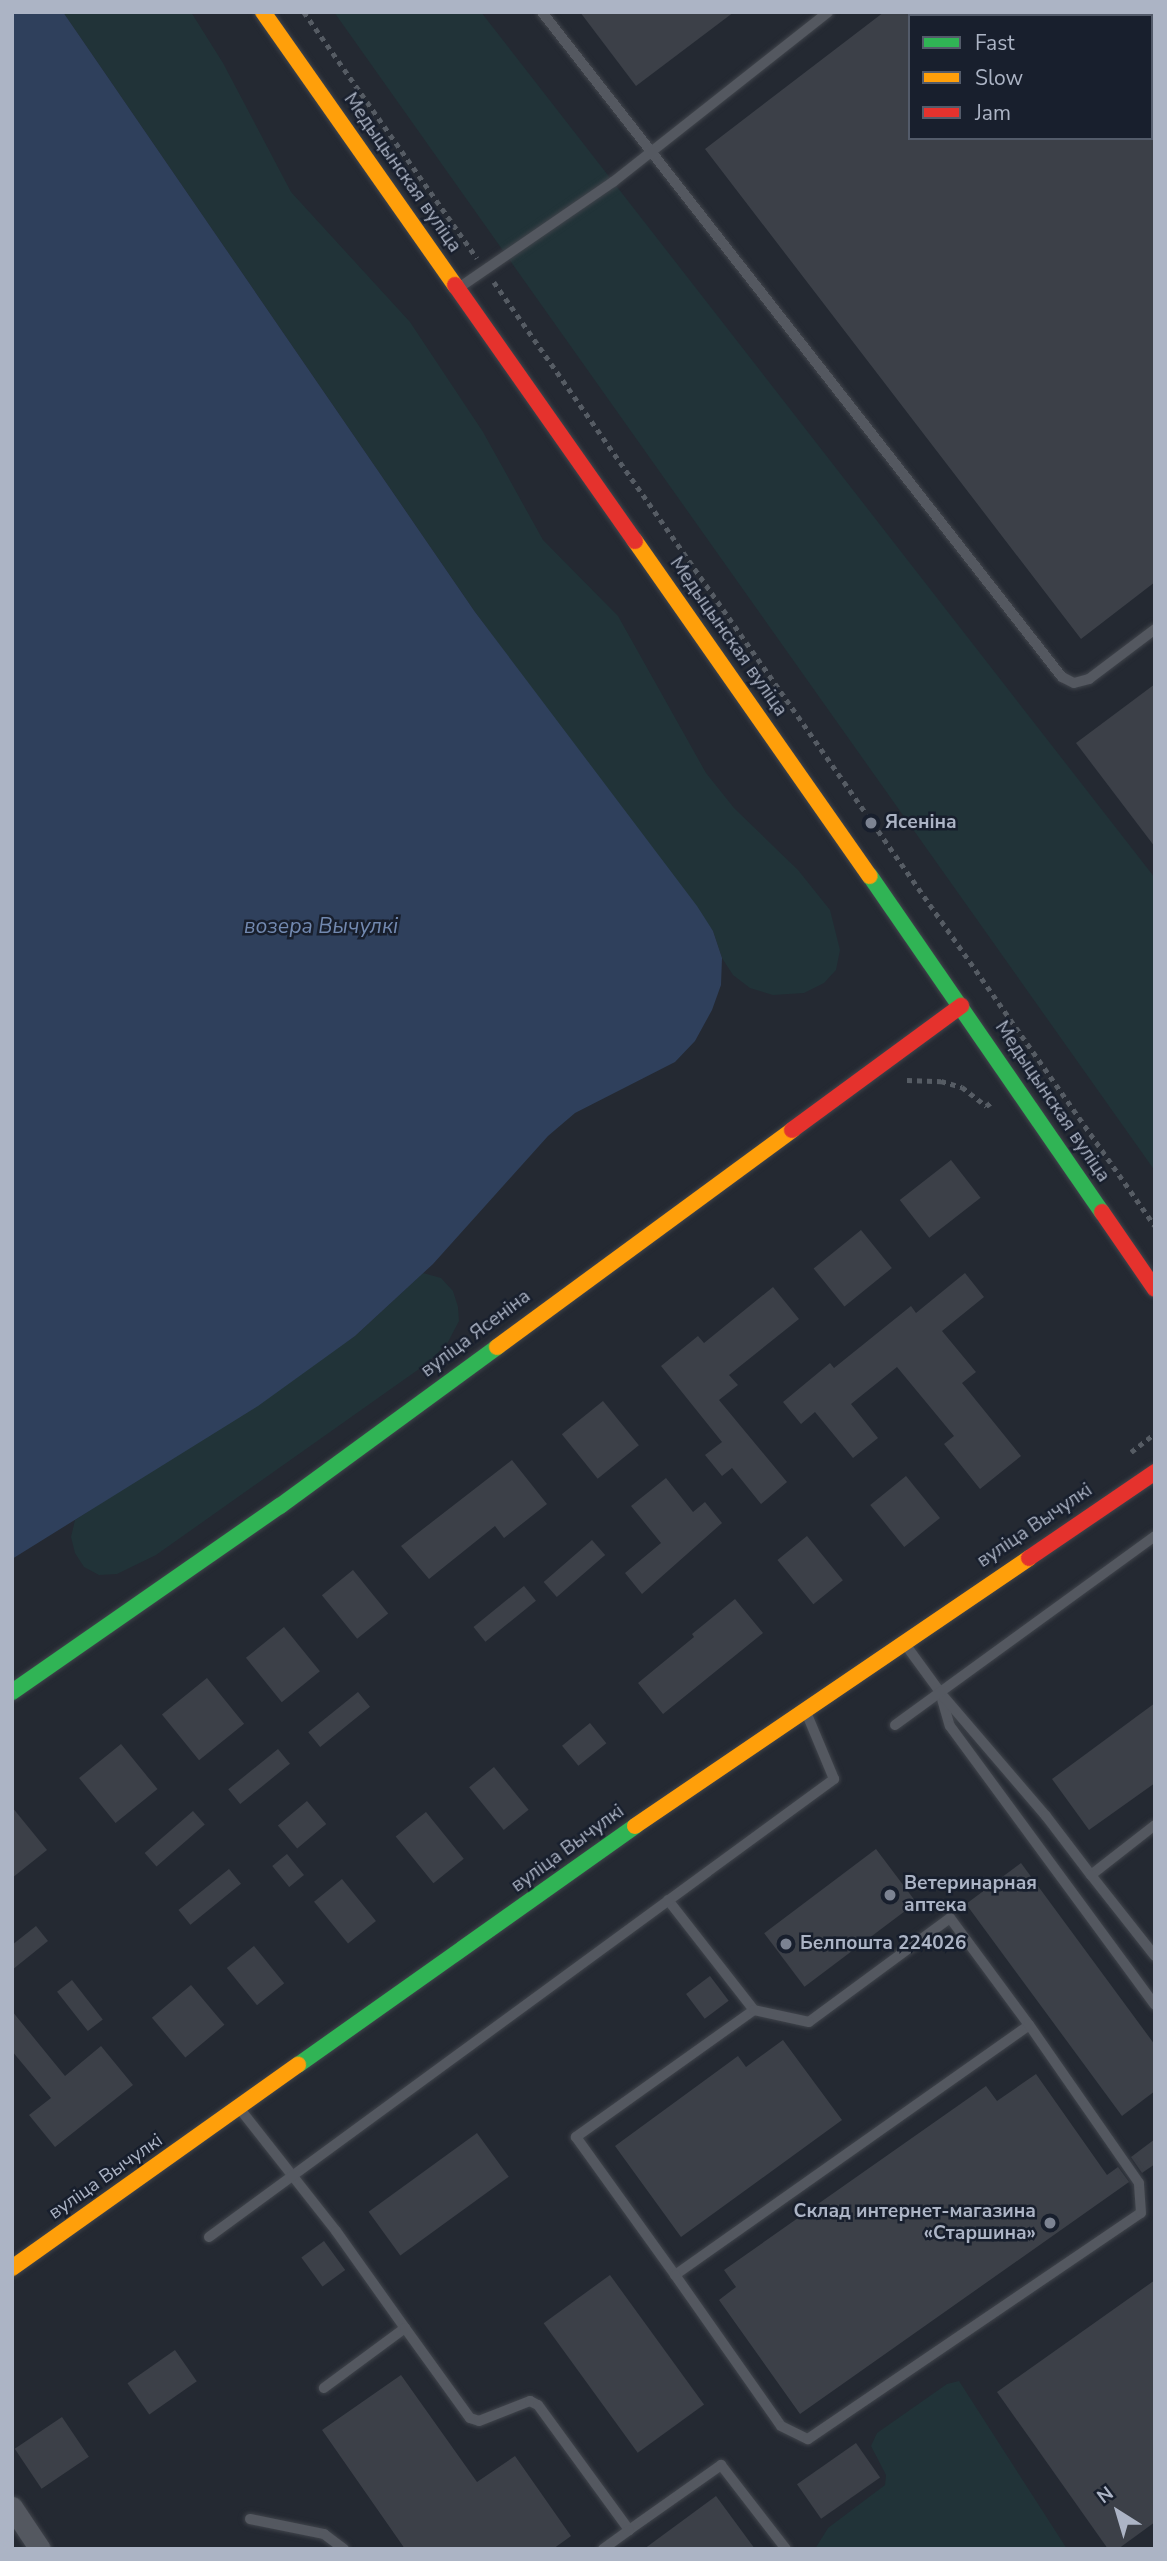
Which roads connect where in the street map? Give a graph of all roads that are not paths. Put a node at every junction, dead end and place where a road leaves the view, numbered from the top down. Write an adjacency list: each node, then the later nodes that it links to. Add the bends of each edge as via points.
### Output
1 (263, 12): 5 (street, Медыцынская вуліца)
2 (542, 12): 4 (lane)
3 (828, 12): 4 (lane)
4 (651, 152): 5 (lane); 6 (lane, via 1062,677 1074,683 1089,679)
5 (458, 288): 7 (street, Медыцынская вуліца)
6 (1155, 629)
7 (961, 1006): 8 (street, Медыцынская вуліца); 12 (street, вуліца Ясеніна, via 280,1506)
8 (1155, 1288)
9 (1155, 1472): 11 (street, вуліца Вычулкі)
10 (1155, 1536): 13 (lane)
11 (903, 1642): 13 (lane); 14 (street, вуліца Вычулкі)
12 (12, 1692)
13 (940, 1692): 15 (lane); 17 (lane); 20 (lane, via 950,1726)
14 (805, 1710): 18 (lane, via 834,1779); 23 (street, вуліца Вычулкі)
15 (895, 1725)
16 (1155, 1825): 17 (lane)
17 (1091, 1875): 19 (lane)
18 (668, 1900): 21 (lane); 24 (lane)
19 (1155, 1956)
20 (1155, 2005)
21 (754, 2010): 22 (lane, via 809,2022 950,1918); 27 (lane, via 576,2137)
22 (1029, 2025): 27 (lane); 27 (lane, via 1139,2183 1141,2213 808,2439 781,2426)
23 (240, 2109): 24 (lane); 26 (street, вуліца Вычулкі)
24 (292, 2177): 25 (lane); 28 (lane)
25 (209, 2237)
26 (12, 2268)
27 (675, 2275)
28 (405, 2328): 29 (lane); 32 (lane, via 470,2418 479,2421 530,2401 538,2405)
29 (324, 2388)
30 (12, 2507): 33 (street)
31 (250, 2519): 34 (lane, via 324,2534)
32 (629, 2530): 35 (lane); 36 (lane, via 722,2465)
33 (40, 2549)
34 (344, 2549)
35 (603, 2549)
36 (786, 2549)

